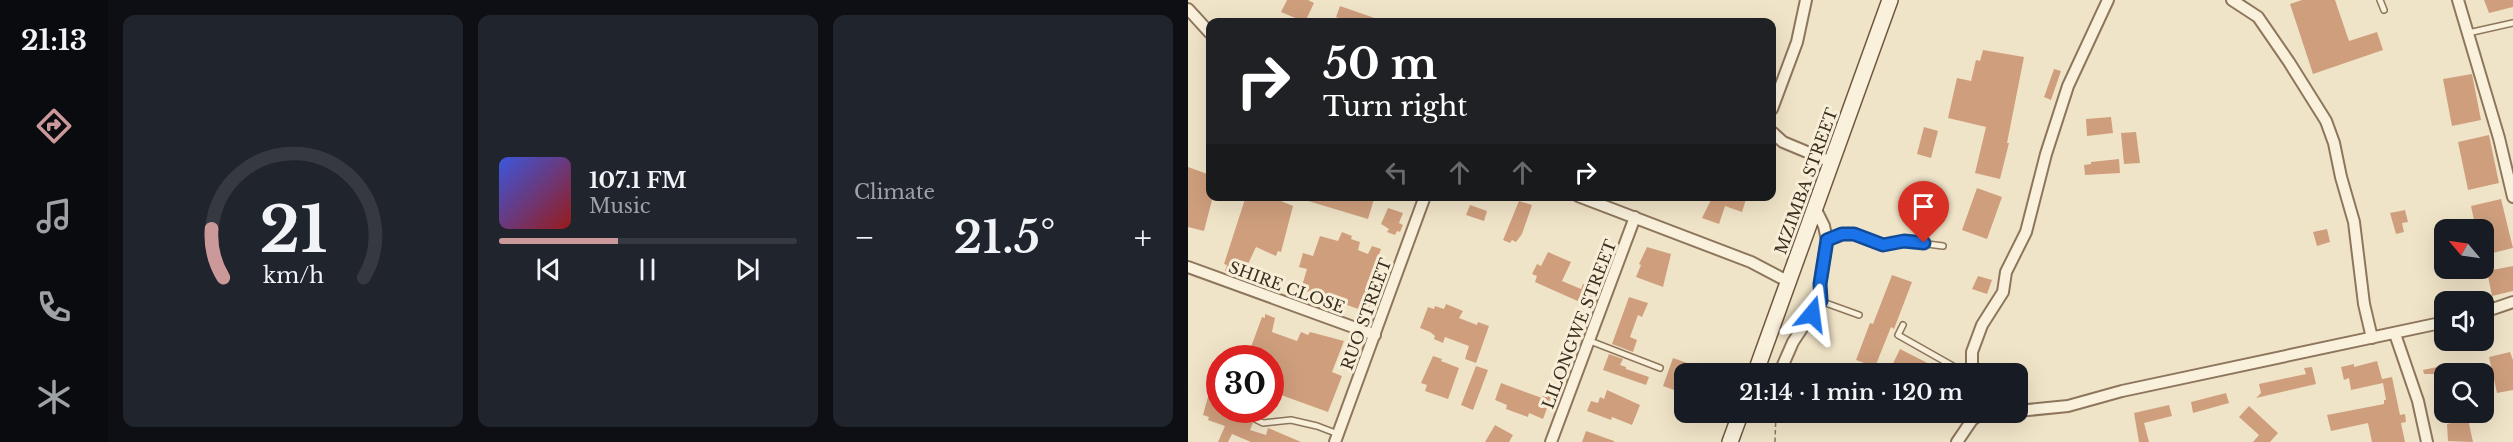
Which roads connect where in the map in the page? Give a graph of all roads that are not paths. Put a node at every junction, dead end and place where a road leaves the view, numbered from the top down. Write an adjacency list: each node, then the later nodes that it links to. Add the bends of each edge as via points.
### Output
1 (1806, 0): 12 (street, via 1797,42)
2 (1890, 0): 14 (main road, MZIMBA STREET)
3 (2108, 0): 37 (street, via 2068,86 2026,232 2006,272 2003,292 1982,325)
4 (2232, 0): 32 (street, via 2258,17 2326,121 2354,222)
5 (2380, 0): 8 (lane)
6 (2458, 0): 11 (street)
7 (1188, 9): 10 (street)
8 (2384, 10)
9 (2513, 22): 11 (lane)
10 (1206, 29)
11 (2468, 33): 15 (street)
12 (1776, 98)
13 (1776, 136): 14 (street)
14 (1831, 162): 18 (main road, MZIMBA STREET)
15 (2513, 197)
16 (1423, 201): 31 (street, RUO STREET)
17 (1592, 201): 19 (street)
18 (1815, 208): 20 (street); 23 (main road, MZIMBA STREET)
19 (1635, 217): 23 (street, via 1751,262); 33 (street, LILONGWE STREET)
20 (1827, 240): 21 (lane, via 1854,234 1883,245 1904,241); 24 (street)
21 (1943, 246)
22 (1188, 267): 31 (street, SHIRE CLOSE)
23 (1789, 282): 34 (main road, MZIMBA STREET)
24 (1821, 301): 27 (lane); 35 (street)
25 (2513, 302): 26 (street)
26 (2494, 309)
27 (1859, 315)
28 (1903, 325): 36 (lane, via 1898,335)
29 (2434, 325): 30 (street)
30 (2395, 334): 32 (street); 47 (street, via 2418,401)
31 (1375, 335): 43 (street, RUO STREET)
32 (2372, 338): 39 (street, via 2068,406)
33 (1590, 341): 38 (lane); 44 (street, LILONGWE STREET)
34 (1759, 363)
35 (1784, 363)
36 (1948, 363)
37 (1972, 363)
38 (1660, 368)
39 (2028, 410)
40 (1284, 421): 43 (lane, via 1317,426)
41 (1737, 423): 45 (main road)
42 (1970, 423): 46 (street)
43 (1337, 438)
44 (1551, 442)
45 (1730, 442)
46 (1957, 442)
47 (2427, 442)

